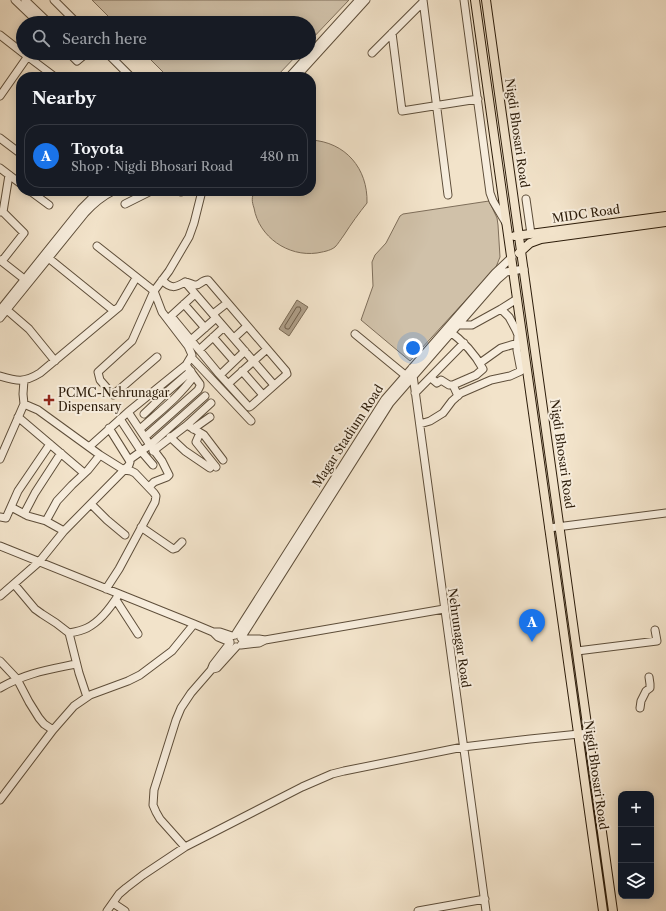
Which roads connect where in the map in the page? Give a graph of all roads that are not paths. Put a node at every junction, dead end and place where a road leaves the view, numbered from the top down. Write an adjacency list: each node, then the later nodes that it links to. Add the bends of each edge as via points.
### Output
1 (15, 0): 10 (street)
2 (25, 0): 11 (street)
3 (54, 0): 12 (street)
4 (359, 0): 13 (street)
5 (366, 0): 13 (street)
6 (464, 0): 30 (street)
7 (475, 0): 48 (main road, Nigdi Bhosari Road)
8 (486, 0): 50 (main road, Nigdi Bhosari Road)
9 (423, 1): 14 (street); 31 (street)
10 (32, 16)
11 (41, 16)
12 (70, 16)
13 (343, 21): 17 (street); 18 (street)
14 (392, 33): 19 (street); 31 (street, via 402,111)
15 (0, 35): 16 (street)
16 (16, 47)
17 (316, 49)
18 (316, 53)
19 (372, 53)
20 (21, 60): 29 (street)
21 (33, 60): 25 (street)
22 (114, 60): 26 (street)
23 (305, 60): 27 (street)
24 (310, 60): 28 (street)
25 (48, 72)
26 (126, 72)
27 (294, 72)
28 (300, 72)
29 (0, 96)
30 (478, 99): 31 (street); 48 (street, via 490,193)
31 (436, 106): 37 (street)
32 (0, 138): 33 (street)
33 (16, 150)
34 (0, 168): 35 (street)
35 (9, 175): 36 (street); 45 (street)
36 (16, 180)
37 (448, 195)
38 (37, 196): 44 (street)
39 (98, 196): 54 (street, via 81,209)
40 (141, 196): 43 (street)
41 (201, 196): 60 (street, via 189,237)
42 (526, 199): 49 (street)
43 (125, 204)
44 (49, 205)
45 (2, 212): 56 (street, via 24,233)
46 (666, 216): 49 (main road, MIDC Road)
47 (666, 222): 53 (main road, Magar Stadium Road, via 541,239 530,243)
48 (507, 225): 51 (main road, Nigdi Bhosari Road)
49 (531, 234): 50 (main road, MIDC Road)
50 (519, 236): 51 (main road, MIDC Road); 53 (main road, Nigdi Bhosari Road)
51 (509, 237): 55 (main road, Nigdi Bhosari Road)
52 (97, 246): 59 (street)
53 (521, 252): 55 (main road, Magar Stadium Road); 57 (main road, Nigdi Bhosari Road)
54 (46, 257): 61 (street); 70 (street)
55 (512, 258): 58 (main road, Nigdi Bhosari Road); 77 (street, Magar Stadium Road, via 495,273)
56 (1, 261): 61 (street)
57 (524, 269): 58 (street, Magar Stadium Road); 146 (main road, Nigdi Bhosari Road)
58 (513, 270): 65 (main road, Nigdi Bhosari Road); 73 (street, Magar Stadium Road, via 498,279)
59 (136, 278): 63 (street); 70 (street)
60 (162, 280): 62 (street, via 169,286 177,287); 63 (street)
61 (26, 281): 69 (street)
62 (185, 282): 64 (street); 66 (street, via 198,285 206,280)
63 (154, 291): 88 (street, via 132,341 98,372 100,380 113,395); 89 (street, via 162,312 191,350)
64 (195, 294): 67 (street); 71 (street)
65 (517, 299): 68 (street); 78 (main road, Nigdi Bhosari Road)
66 (227, 303): 71 (street); 74 (street)
67 (184, 304): 76 (street); 82 (street, via 171,316)
68 (501, 309): 73 (street, via 472,325); 78 (street)
69 (3, 310): 72 (street); 90 (street, via 30,329)
70 (114, 311): 90 (street)
71 (215, 316): 75 (street); 76 (street)
72 (0, 318)
73 (457, 325): 77 (street, Magar Stadium Road)
74 (247, 326): 81 (street); 85 (street)
75 (224, 327): 80 (street); 81 (street)
76 (205, 328): 82 (street)
77 (449, 330): 84 (street); 95 (street, Magar Stadium Road); 100 (street, Magar Stadium Road)
78 (519, 332): 83 (street); 148 (main road, Nigdi Bhosari Road)
79 (355, 334): 100 (street)
80 (213, 337): 86 (street); 91 (street)
81 (234, 338): 87 (street)
82 (191, 340): 86 (street)
83 (518, 342): 94 (street, via 501,348); 103 (street, via 521,372)
84 (464, 343): 94 (street); 101 (street)
85 (267, 349): 92 (street); 106 (street, via 287,373)
86 (199, 350): 98 (street)
87 (245, 351): 91 (street); 92 (street)
88 (157, 357)
89 (191, 357): 93 (street); 119 (street)
90 (55, 361): 102 (street, via 34,377)
91 (234, 361): 98 (street)
92 (254, 362): 96 (street); 106 (street)
93 (186, 365): 97 (street); 114 (street)
94 (481, 366): 103 (street); 107 (street, via 476,374)
95 (412, 368): 100 (street, Nehrunagar Road)
96 (242, 371): 105 (street); 109 (street)
97 (192, 374): 115 (street, via 168,391); 123 (street, via 187,386); 125 (street, via 200,384 198,390)
98 (220, 375): 105 (street)
99 (2, 376): 102 (street); 104 (street)
100 (409, 376): 108 (street, Nehrunagar Road); 163 (street, Magar Stadium Road)
101 (430, 378): 107 (street, via 437,384 441,380); 108 (street)
102 (24, 380): 113 (street)
103 (489, 381): 111 (street)
104 (0, 384)
105 (228, 384): 109 (street, via 249,406)
106 (274, 385): 109 (street)
107 (453, 385): 111 (street)
108 (415, 393): 120 (street, Nehrunagar Road)
109 (263, 395)
110 (205, 396): 129 (street)
111 (458, 396): 120 (street, via 443,413)
112 (211, 403): 121 (street)
113 (24, 404): 116 (street); 128 (street, via 38,410)
114 (128, 412): 118 (street); 123 (street)
115 (144, 414)
116 (18, 417): 127 (street); 133 (street)
117 (210, 417): 121 (street)
118 (120, 419): 122 (street); 130 (street)
119 (251, 421)
120 (420, 424): 158 (street, Nehrunagar Road)
121 (190, 427): 124 (street); 126 (street)
122 (109, 428): 128 (street); 134 (street)
123 (140, 429): 125 (street)
124 (200, 433): 126 (street, via 196,442 213,467 185,452); 135 (street)
125 (145, 437): 129 (street)
126 (170, 437): 129 (street)
127 (50, 444): 131 (street); 141 (street, via 23,483)
128 (89, 446): 132 (street)
129 (152, 448): 130 (street); 139 (street, via 169,476)
130 (141, 451): 134 (street); 136 (street)
131 (61, 453): 138 (street); 143 (street, via 34,493)
132 (100, 455): 137 (street); 138 (street)
133 (0, 459)
134 (129, 460): 137 (street, via 130,464)
135 (223, 460)
136 (153, 466)
137 (124, 470): 139 (street, via 136,473); 140 (street)
138 (84, 473): 145 (street, via 57,501)
139 (149, 487): 147 (street, via 156,498)
140 (91, 504): 149 (street); 150 (street)
141 (11, 506): 143 (street); 144 (street, via 6,518)
142 (666, 513): 146 (street)
143 (24, 514): 145 (street)
144 (0, 517)
145 (46, 521): 149 (street)
146 (560, 526): 148 (street); 164 (main road, Nigdi Bhosari Road)
147 (141, 527): 151 (street, via 173,549); 155 (street)
148 (549, 528): 174 (main road, Nigdi Bhosari Road)
149 (64, 531): 153 (street)
150 (124, 535)
151 (182, 542)
152 (0, 546): 153 (street)
153 (39, 562): 154 (street); 155 (street)
154 (14, 584): 156 (street); 161 (street, via 35,609)
155 (106, 589): 157 (street)
156 (0, 596)
157 (118, 597): 159 (street); 161 (street, via 93,625); 162 (street)
158 (444, 609): 163 (street, via 265,640 259,644); 175 (street, Nehrunagar Road)
159 (194, 624): 163 (street, via 213,632 218,637); 170 (street, via 172,651 140,675)
160 (655, 630): 164 (street, via 657,641)
161 (69, 633): 166 (street)
162 (138, 634)
163 (236, 641): 177 (street, Magar Stadium Road, via 217,668 211,670 191,693 178,714 154,790 153,805 156,812)
164 (577, 651): 173 (main road, Nigdi Bhosari Road)
165 (0, 661): 168 (street)
166 (77, 668): 168 (street, via 41,671); 170 (street)
167 (649, 677): 171 (street, via 650,688 646,691)
168 (17, 679): 169 (street); 172 (street, via 35,712 44,724)
169 (0, 688)
170 (87, 697): 172 (street, via 74,706)
171 (640, 708)
172 (53, 730): 176 (street)
173 (588, 733): 174 (street); 185 (main road, Nigdi Bhosari Road)
174 (578, 734): 175 (street); 184 (main road, Nigdi Bhosari Road)
175 (463, 747): 177 (street, via 332,774); 178 (street, Nehrunagar Road)
176 (0, 800)
177 (185, 847): 179 (street, via 134,882)
178 (485, 899): 182 (street); 183 (street, Nehrunagar Road)
179 (113, 903): 180 (street); 181 (street)
180 (107, 911)
181 (125, 911)
182 (418, 911)
183 (486, 911)
184 (603, 911)
185 (613, 911)

